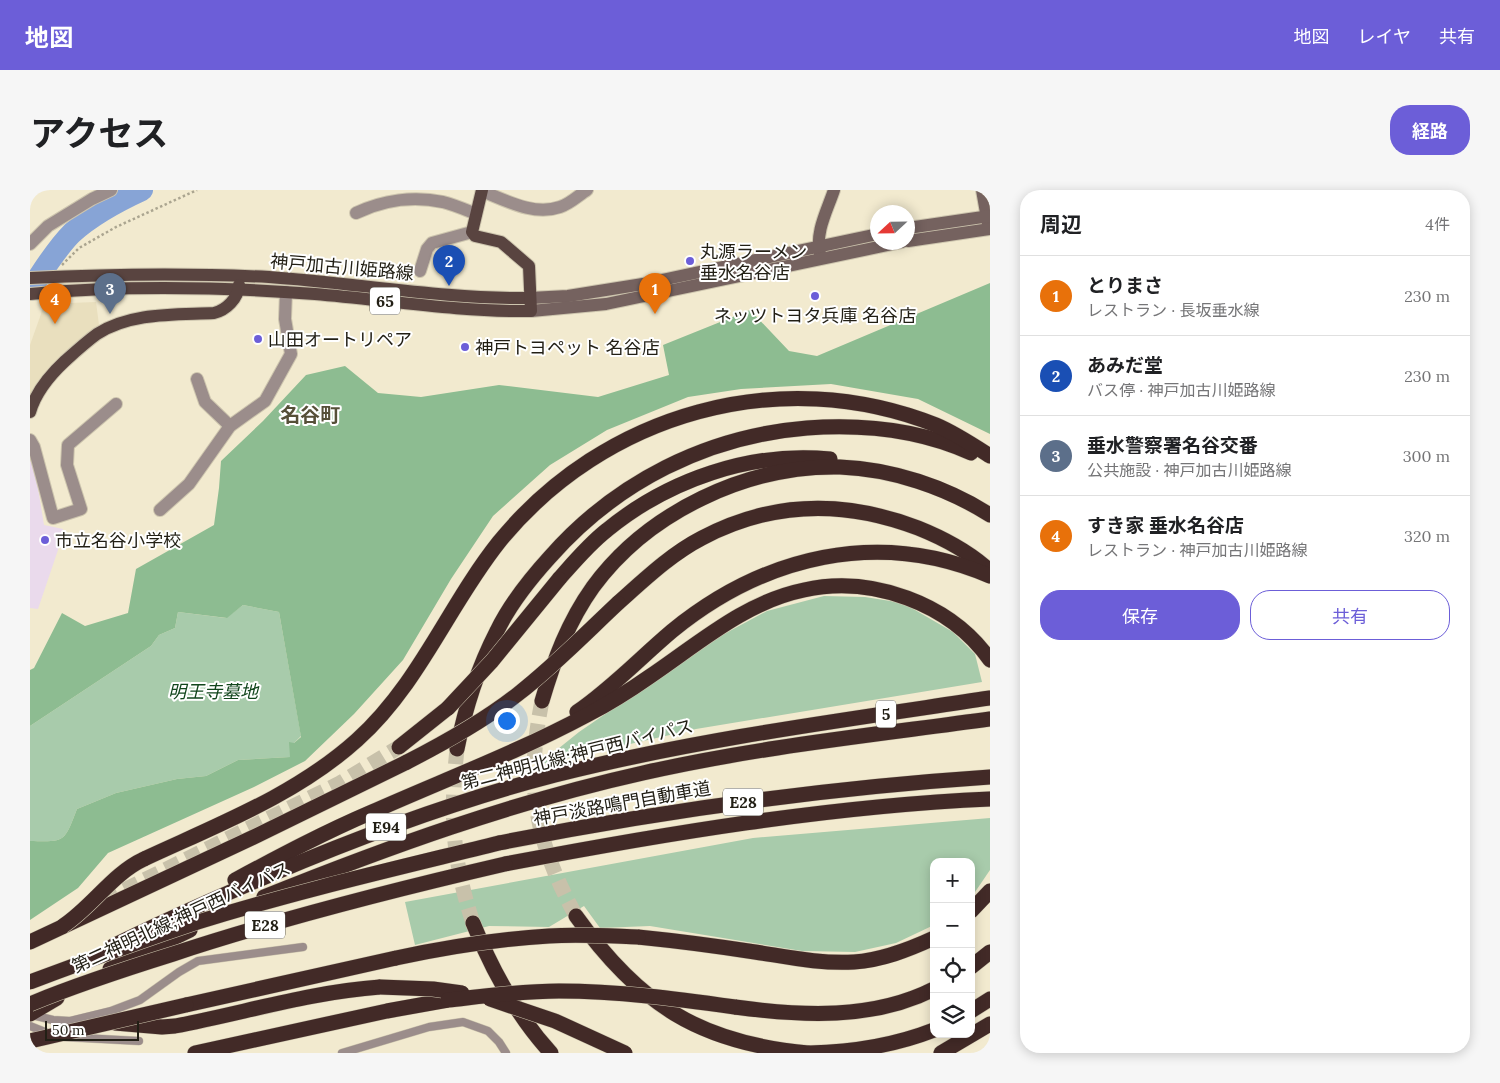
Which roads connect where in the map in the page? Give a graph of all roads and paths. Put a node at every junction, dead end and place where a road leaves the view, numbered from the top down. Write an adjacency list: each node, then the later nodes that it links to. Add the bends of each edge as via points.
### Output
1 (111, 190): 14 (street, via 48,226)
2 (197, 190): 19 (path, via 116,227 79,248)
3 (482, 190): 4 (street, via 523,207 546,210 562,206); 8 (main road)
4 (587, 190)
5 (834, 190): 15 (main road)
6 (982, 190): 9 (main road)
7 (356, 213): 8 (street, via 390,201 419,198)
8 (476, 214): 11 (main road)
9 (989, 223): 10 (main road); 13 (main road)
10 (915, 228)
11 (472, 232): 18 (street, 神戸加古川姫路線, via 432,243); 25 (main road, via 475,236 501,242 529,266)
12 (870, 236): 15 (main road)
13 (915, 239)
14 (30, 244)
15 (818, 246): 17 (main road); 25 (main road, via 615,289)
16 (870, 249): 17 (main road)
17 (821, 259): 26 (main road, via 622,301)
18 (420, 271)
19 (54, 273): 20 (main road, 神戸加古川姫路線 / 65); 21 (main road, 神戸加古川姫路線 / 65)
20 (240, 276): 22 (main road); 25 (main road, 神戸加古川姫路線 / 65, via 465,296)
21 (30, 278)
22 (239, 290): 23 (main road, 神戸加古川姫路線 / 65); 24 (main road, 神戸加古川姫路線 / 65, via 143,288); 29 (main road, via 222,311 138,318 98,333 55,371 39,390)
23 (286, 292): 26 (main road, 神戸加古川姫路線 / 65, via 456,309); 30 (street, via 285,319 291,354 265,401)
24 (36, 293)
25 (530, 298): 26 (main road)
26 (531, 311)
27 (197, 379): 30 (street, via 205,402)
28 (116, 404): 31 (street, via 68,445 67,464 81,509 53,518)
29 (30, 412)
30 (230, 426): 35 (street, via 189,484)
31 (30, 440)
32 (990, 456): 54 (highway, bridge, via 938,426 906,415 875,407 806,399 758,401 710,409 622,441 568,474 522,516 480,568 405,687 358,739 332,761 248,811 144,858 118,875 85,910)
33 (990, 461): 45 (highway, via 918,436 862,427 828,427 760,434 731,441 660,470 584,522 543,564 517,598 486,655 467,705)
34 (954, 495): 36 (highway); 41 (highway, via 884,472 832,468 784,472 698,501 636,541 594,586 562,642); 44 (highway, bridge, via 920,479 884,468 820,458 753,462 688,481 653,499 606,530 559,579 492,662 448,708)
35 (160, 510)
36 (989, 514)
37 (990, 571): 54 (highway, bridge, via 959,548 930,533 899,520 858,511 797,509 762,514 731,524 673,556 517,695 467,729 266,832)
38 (990, 576): 47 (highway, via 942,559 871,551 815,559 763,575 701,610 673,630 583,708)
39 (990, 660): 47 (highway, via 967,634 944,616 917,602 860,586 804,590 751,609 618,698)
40 (990, 698): 43 (highway, 5)
41 (542, 701)
42 (990, 719): 46 (highway, 5)
43 (753, 734): 55 (highway, 第二神明北線;神戸西バイパス / E94, via 634,756 466,800 312,857)
44 (399, 747)
45 (457, 749)
46 (757, 752): 66 (highway, 第二神明北線;神戸西バイパス / E94, via 644,772 562,792 396,845 236,909 152,948)
47 (505, 755): 55 (highway, via 370,812 266,863)
48 (990, 777): 61 (highway, 神戸淡路鳴門自動車道 / E28, bridge, via 771,798 580,827 499,843 309,890 199,922 110,952)
49 (990, 799): 64 (highway, E28, bridge, via 783,818 505,864 306,913 118,971)
50 (990, 891): 51 (highway)
51 (975, 907)
52 (576, 916): 78 (highway, via 618,969 661,1006 708,1031 740,1042)
53 (472, 923): 76 (highway, via 511,1001)
54 (62, 924): 56 (highway)
55 (142, 931): 61 (highway, 第二神明北線;神戸西バイパス / E94)
56 (30, 940)
57 (930, 940): 68 (highway, bridge, via 883,957 827,962 638,937 517,938 439,949)
58 (303, 947): 66 (lane, via 198,961 140,1000 112,1012 70,1021)
59 (990, 952): 60 (highway)
60 (975, 964)
61 (34, 986)
62 (930, 991): 73 (highway, bridge, via 897,1003 829,1014 793,1013 637,995 559,991 499,994 387,1011)
63 (990, 999): 65 (highway)
64 (30, 1004)
65 (975, 1008)
66 (30, 1014)
67 (990, 1024): 79 (highway)
68 (96, 1025): 71 (highway, bridge); 77 (highway, bridge, via 162,1027 346,990 380,987 433,989 494,1000 555,1021)
69 (30, 1026): 72 (lane, via 67,1038)
70 (930, 1032): 78 (highway, via 878,1047)
71 (30, 1041)
72 (139, 1041)
73 (195, 1053)
74 (342, 1053): 75 (lane, via 429,1027 463,1022 488,1031)
75 (506, 1053)
76 (551, 1053)
77 (625, 1053)
78 (809, 1053)
79 (941, 1053)

